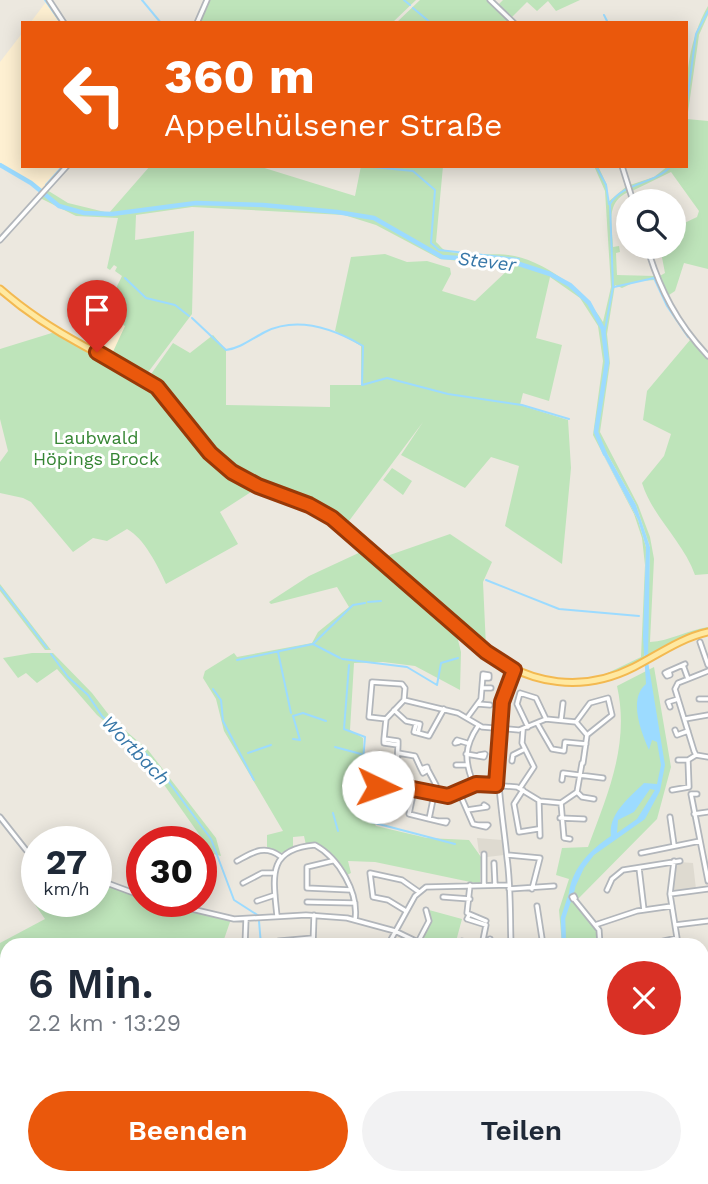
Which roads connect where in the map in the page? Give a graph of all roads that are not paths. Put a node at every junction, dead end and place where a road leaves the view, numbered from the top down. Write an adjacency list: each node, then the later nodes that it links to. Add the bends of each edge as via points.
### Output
1 (49, 0): 4 (street)
2 (207, 0): 5 (street)
3 (490, 0): 6 (street)
4 (63, 21)
5 (198, 21)
6 (512, 21)
7 (65, 168): 10 (street)
8 (623, 168): 9 (street)
9 (629, 189)
10 (0, 240)
11 (651, 259): 13 (street, via 665,299 690,338)
12 (0, 289): 17 (main road, via 50,326 150,381 210,453 243,480 332,518 486,652)
13 (708, 356)
14 (708, 632): 17 (main road, via 609,678 549,682)
15 (700, 642): 16 (street)
16 (708, 664)
17 (514, 670): 44 (street, via 503,698)
18 (669, 671): 21 (street, via 684,665)
19 (708, 671): 21 (street)
20 (483, 678): 22 (street)
21 (688, 679): 24 (street, via 676,684)
22 (482, 688): 23 (street); 29 (street)
23 (491, 688)
24 (678, 699): 31 (street, via 668,702); 38 (street)
25 (699, 699): 26 (street)
26 (708, 699)
27 (404, 700): 32 (street); 33 (street); 36 (street, via 402,684 372,682 369,717)
28 (563, 703): 39 (street)
29 (478, 704): 30 (street); 35 (street)
30 (490, 705)
31 (670, 707)
32 (444, 709): 33 (street, via 429,736 418,733 420,724 406,721); 35 (street)
33 (394, 710): 36 (street)
34 (708, 715): 38 (street)
35 (467, 718): 42 (street)
36 (386, 719): 53 (street, via 384,743 398,745)
37 (546, 719): 39 (street); 41 (street); 43 (street, via 536,698 520,693 517,704)
38 (685, 719): 47 (street)
39 (561, 720): 40 (street)
40 (576, 722): 48 (street); 48 (street, via 590,703 608,698 612,715)
41 (537, 723): 43 (street); 51 (street, via 550,748 564,751 565,742)
42 (478, 726): 44 (street); 50 (street)
43 (528, 727): 45 (street)
44 (500, 729): 45 (street); 70 (street)
45 (523, 730): 52 (street)
46 (676, 730): 47 (street, via 677,735)
47 (688, 731): 56 (street)
48 (587, 735): 51 (street)
49 (459, 743): 50 (street)
50 (467, 743): 54 (street)
51 (586, 744): 66 (street)
52 (525, 749): 60 (street, via 513,755); 73 (street, via 534,767)
53 (398, 753): 62 (street); 78 (street, via 415,756 423,773 428,770 436,785)
54 (466, 754): 55 (street); 64 (street)
55 (479, 755)
56 (696, 755): 57 (street); 59 (street)
57 (708, 757)
58 (678, 760): 59 (street)
59 (688, 760): 75 (street, via 689,787)
60 (512, 761)
61 (382, 763): 62 (street)
62 (397, 764): 68 (street)
63 (456, 765): 64 (street)
64 (466, 765): 69 (street)
65 (566, 773): 66 (street)
66 (579, 774): 67 (street); 77 (street)
67 (603, 778)
68 (405, 783): 72 (street); 74 (street)
69 (474, 785): 70 (street); 76 (street)
70 (496, 785): 73 (street); 103 (street)
71 (379, 787): 72 (street)
72 (393, 788): 84 (street)
73 (522, 789): 81 (street); 95 (street, via 514,804 519,832)
74 (414, 790): 78 (street); 91 (street, via 409,814)
75 (672, 790)
76 (459, 792): 78 (street); 85 (street)
77 (577, 792): 80 (street); 82 (street)
78 (434, 794): 91 (street)
79 (697, 794): 87 (street, via 691,794)
80 (594, 799)
81 (538, 801): 82 (street); 95 (street)
82 (561, 803): 90 (street)
83 (484, 805): 85 (street)
84 (389, 807)
85 (467, 810): 94 (street)
86 (708, 812): 87 (street)
87 (694, 814): 98 (street)
88 (0, 817): 99 (street)
89 (670, 817): 100 (street)
90 (560, 818): 92 (street); 96 (street)
91 (429, 819): 93 (street)
92 (584, 819)
93 (439, 821)
94 (478, 825)
95 (538, 829): 97 (street)
96 (563, 835)
97 (540, 836)
98 (700, 841): 100 (street); 105 (street)
99 (21, 844)
100 (674, 845): 101 (street)
101 (641, 853)
102 (484, 854): 116 (street)
103 (507, 855): 119 (street); 120 (street, via 540,859)
104 (280, 856): 106 (street, via 315,845); 107 (street, via 272,850 258,850); 112 (street)
105 (706, 856): 113 (street)
106 (332, 860): 122 (street); 122 (street, via 307,867 307,888)
107 (237, 861)
108 (680, 861): 109 (street)
109 (674, 862): 111 (street); 125 (street)
110 (494, 863): 117 (street)
111 (639, 868): 123 (street, via 617,873); 136 (street)
112 (275, 873): 114 (street, via 262,873); 126 (street)
113 (708, 881)
114 (243, 883)
115 (470, 885): 116 (street); 124 (street, via 433,884); 129 (street)
116 (484, 885): 117 (street)
117 (495, 885): 119 (street)
118 (554, 886): 120 (street)
119 (509, 888): 120 (street); 156 (street)
120 (532, 889)
121 (708, 889): 125 (street)
122 (351, 890): 132 (street)
123 (607, 890)
124 (419, 892): 137 (street); 137 (street, via 402,880 370,873 373,897)
125 (670, 894): 134 (street)
126 (275, 895): 130 (street); 141 (street)
127 (443, 897): 129 (street)
128 (572, 897): 146 (street)
129 (470, 899): 140 (street)
130 (257, 901)
131 (307, 902): 132 (street)
132 (355, 903): 143 (street)
133 (537, 906): 157 (street)
134 (672, 906): 136 (street); 147 (street)
135 (426, 910): 154 (street, via 429,921)
136 (644, 910): 146 (street)
137 (406, 911): 148 (street)
138 (217, 913): 142 (street)
139 (314, 915): 141 (street); 143 (street); 151 (street)
140 (469, 915): 144 (street); 155 (street, via 467,919 486,925)
141 (278, 916): 142 (street)
142 (246, 919): 149 (street)
143 (355, 920): 148 (street)
144 (486, 921)
145 (708, 921): 147 (street)
146 (595, 925): 158 (street)
147 (675, 925): 159 (street)
148 (395, 931): 152 (street); 153 (street)
149 (246, 938)
150 (284, 938): 151 (street)
151 (313, 938)
152 (392, 938)
153 (410, 938)
154 (420, 938)
155 (483, 938)
156 (511, 938)
157 (542, 938)
158 (598, 938)
159 (677, 938)

